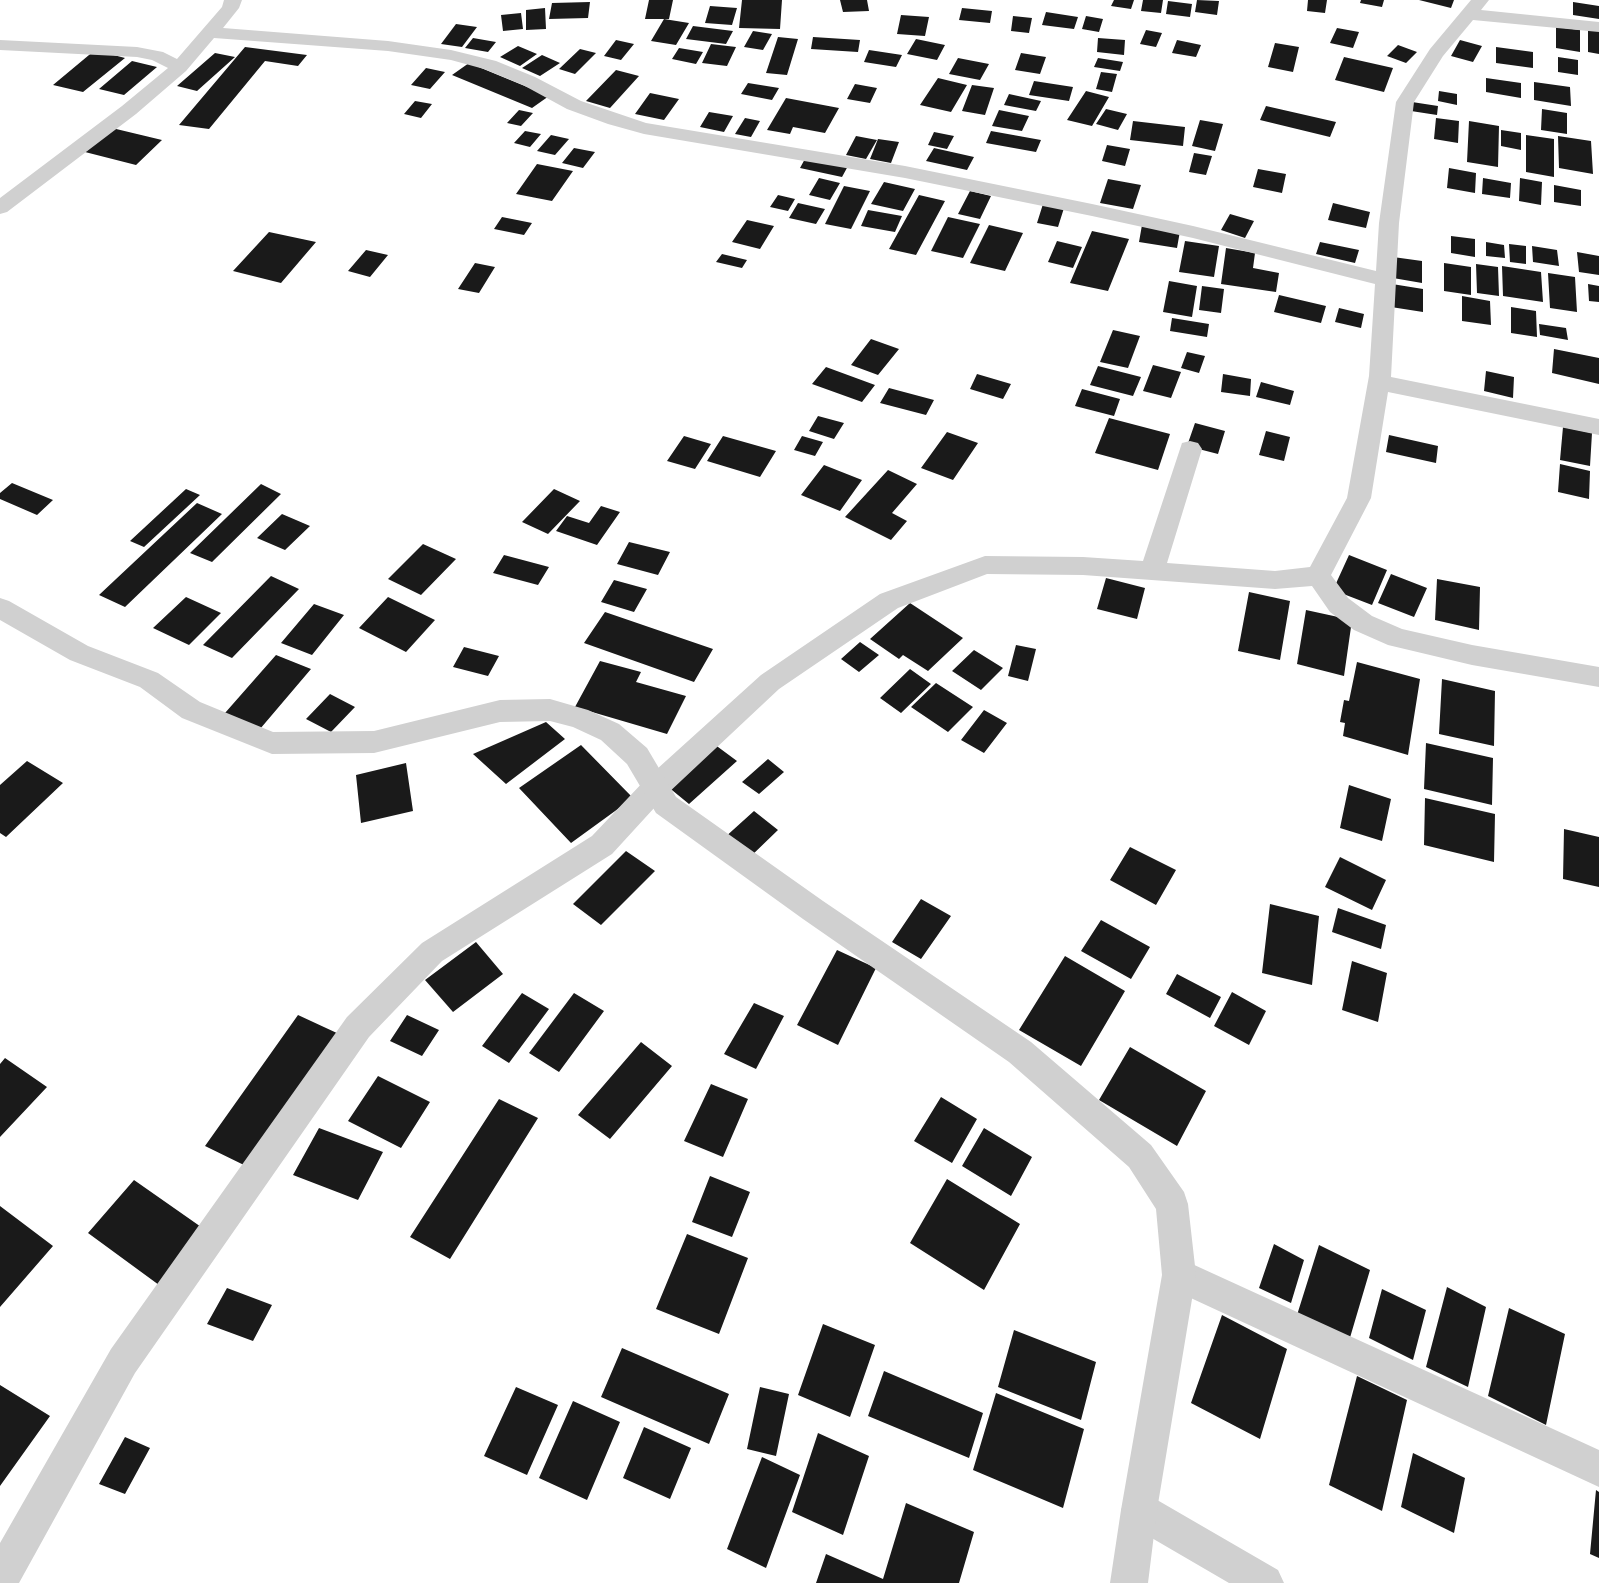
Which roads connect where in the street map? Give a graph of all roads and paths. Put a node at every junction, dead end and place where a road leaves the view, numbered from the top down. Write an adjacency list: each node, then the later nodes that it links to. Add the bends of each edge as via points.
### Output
1 (232, 4): 4 (street)
2 (1474, 7): 3 (street); 8 (street, via 1436,53 1404,102 1389,223)
3 (1599, 27)
4 (210, 32): 6 (street); 8 (street, via 388,46 451,55 490,65 574,105 644,128 886,169 1092,210)
5 (0, 45): 6 (street, via 137,52 158,56)
6 (180, 67): 7 (street)
7 (0, 208)
8 (1386, 280): 9 (street)
9 (1378, 382): 10 (street); 13 (street, via 1359,498)
10 (1599, 427)
11 (1190, 449): 12 (street)
12 (1152, 570): 13 (street, via 1275,580); 16 (street, via 985,565 889,601 770,682)
13 (1318, 576): 15 (street, via 1339,605 1363,623 1397,638 1472,655)
14 (0, 608): 16 (street, via 79,653 149,680 191,710 272,743 374,742 500,711 550,710 610,732 637,756)
15 (1599, 676)
16 (656, 787): 17 (street, via 666,805 1020,1052 1140,1156 1172,1204); 20 (street, via 602,845 432,952 358,1027 123,1361)
17 (1179, 1275): 18 (street); 19 (street)
18 (1599, 1469)
19 (1139, 1510): 21 (street); 22 (street)
20 (0, 1580)
21 (1129, 1583)
22 (1265, 1583)

